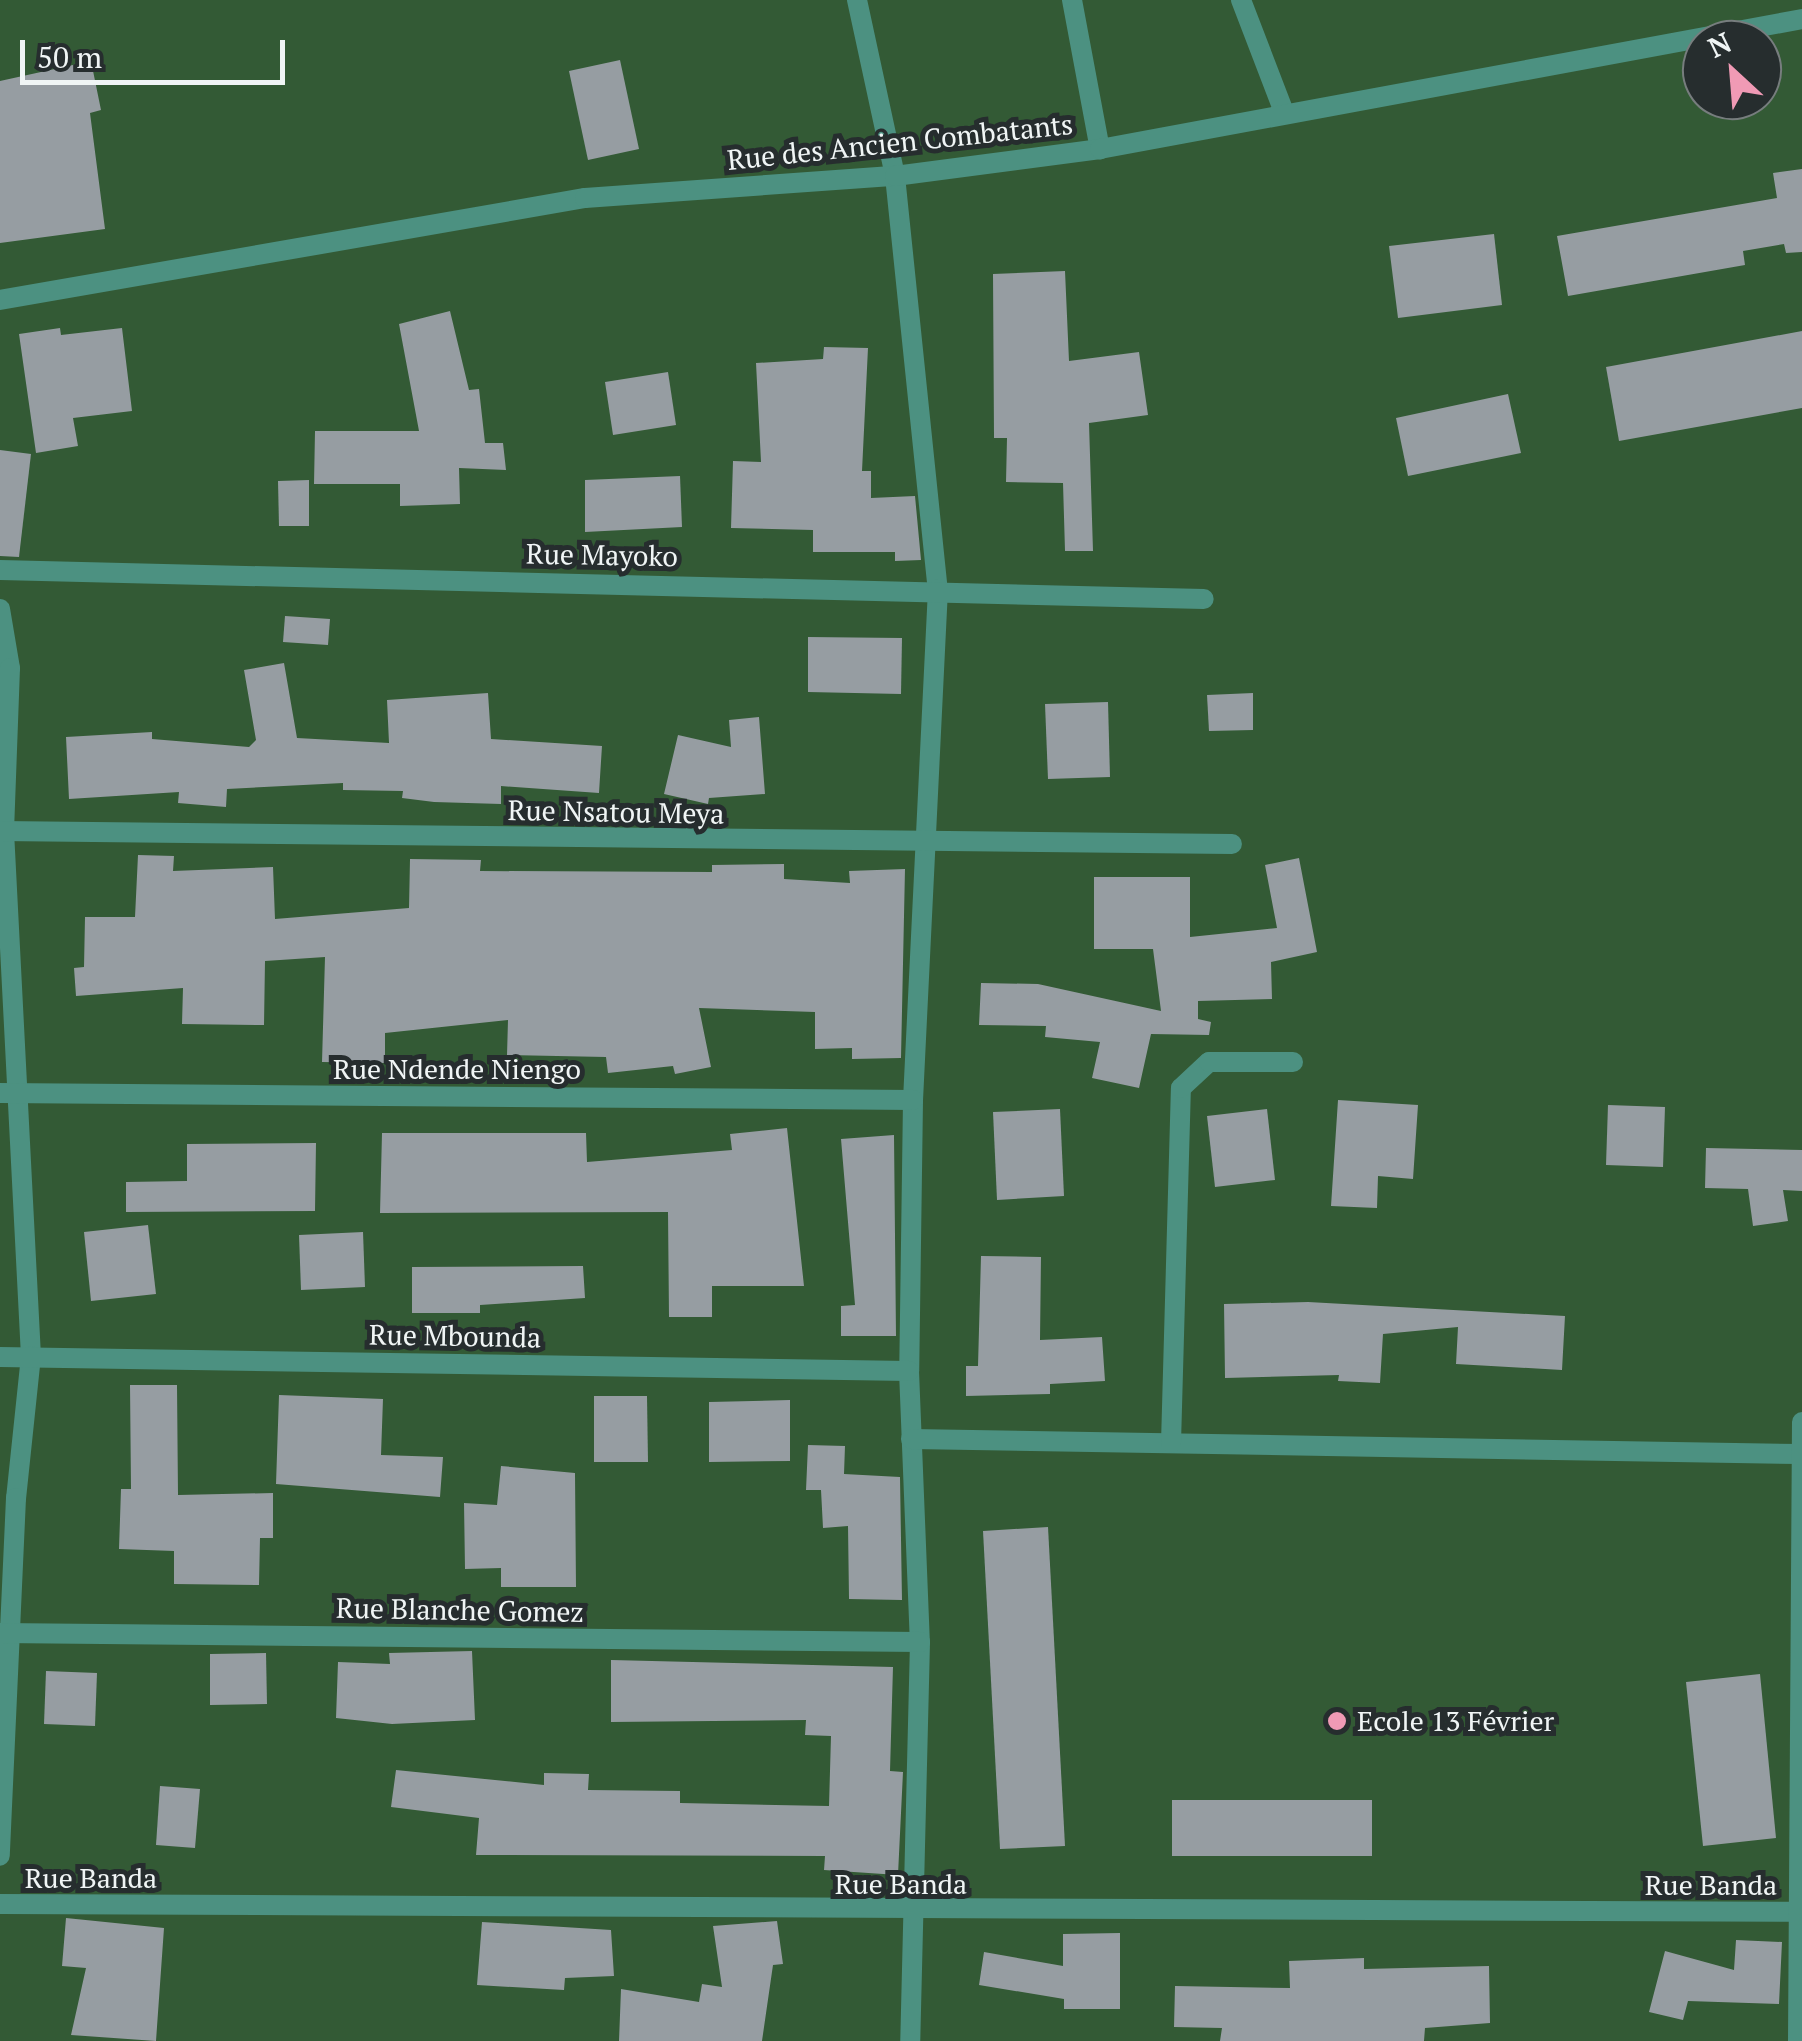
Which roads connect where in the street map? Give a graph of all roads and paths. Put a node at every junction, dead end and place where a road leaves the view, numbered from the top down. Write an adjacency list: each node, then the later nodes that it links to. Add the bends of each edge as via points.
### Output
1 (858, 0): 7 (street)
2 (1072, 0): 6 (street)
3 (1242, 0): 5 (street)
4 (1802, 19): 5 (street, Rue des Ancien Combatants)
5 (1284, 112): 6 (street, Rue des Ancien Combatants)
6 (1100, 149): 7 (street, Rue des Ancien Combatants)
7 (896, 176): 8 (street, Rue des Ancien Combatants, via 585,198); 10 (street)
8 (0, 300)
9 (0, 570): 10 (street, Rue Mayoko)
10 (938, 589): 11 (street, Rue Mayoko); 14 (street)
11 (1204, 599)
12 (0, 610): 13 (street, via 10,668)
13 (2, 831): 14 (street, Rue Nsatou Meya); 17 (street)
14 (922, 844): 15 (street, Rue Nsatou Meya); 18 (street)
15 (1232, 844)
16 (1293, 1062): 24 (street, via 1209,1062 1181,1088)
17 (9, 1093): 18 (street, Rue Ndende Niengo); 20 (street)
18 (914, 1100): 21 (street)
19 (0, 1356): 20 (street, Rue Mbounda)
20 (31, 1356): 21 (street, Rue Mbounda); 27 (street)
21 (909, 1371): 23 (street)
22 (1802, 1422): 25 (street)
23 (911, 1439): 24 (street); 28 (street)
24 (1171, 1443): 25 (street)
25 (1800, 1454): 26 (street)
26 (1800, 1631): 32 (street)
27 (5, 1633): 28 (street, Rue Blanche Gomez); 29 (street)
28 (920, 1642): 31 (street)
29 (0, 1856)
30 (0, 1904): 31 (street, Rue Banda)
31 (914, 1912): 32 (street, Rue Banda); 33 (street)
32 (1802, 1912): 34 (street)
33 (910, 2041)
34 (1798, 2041)

